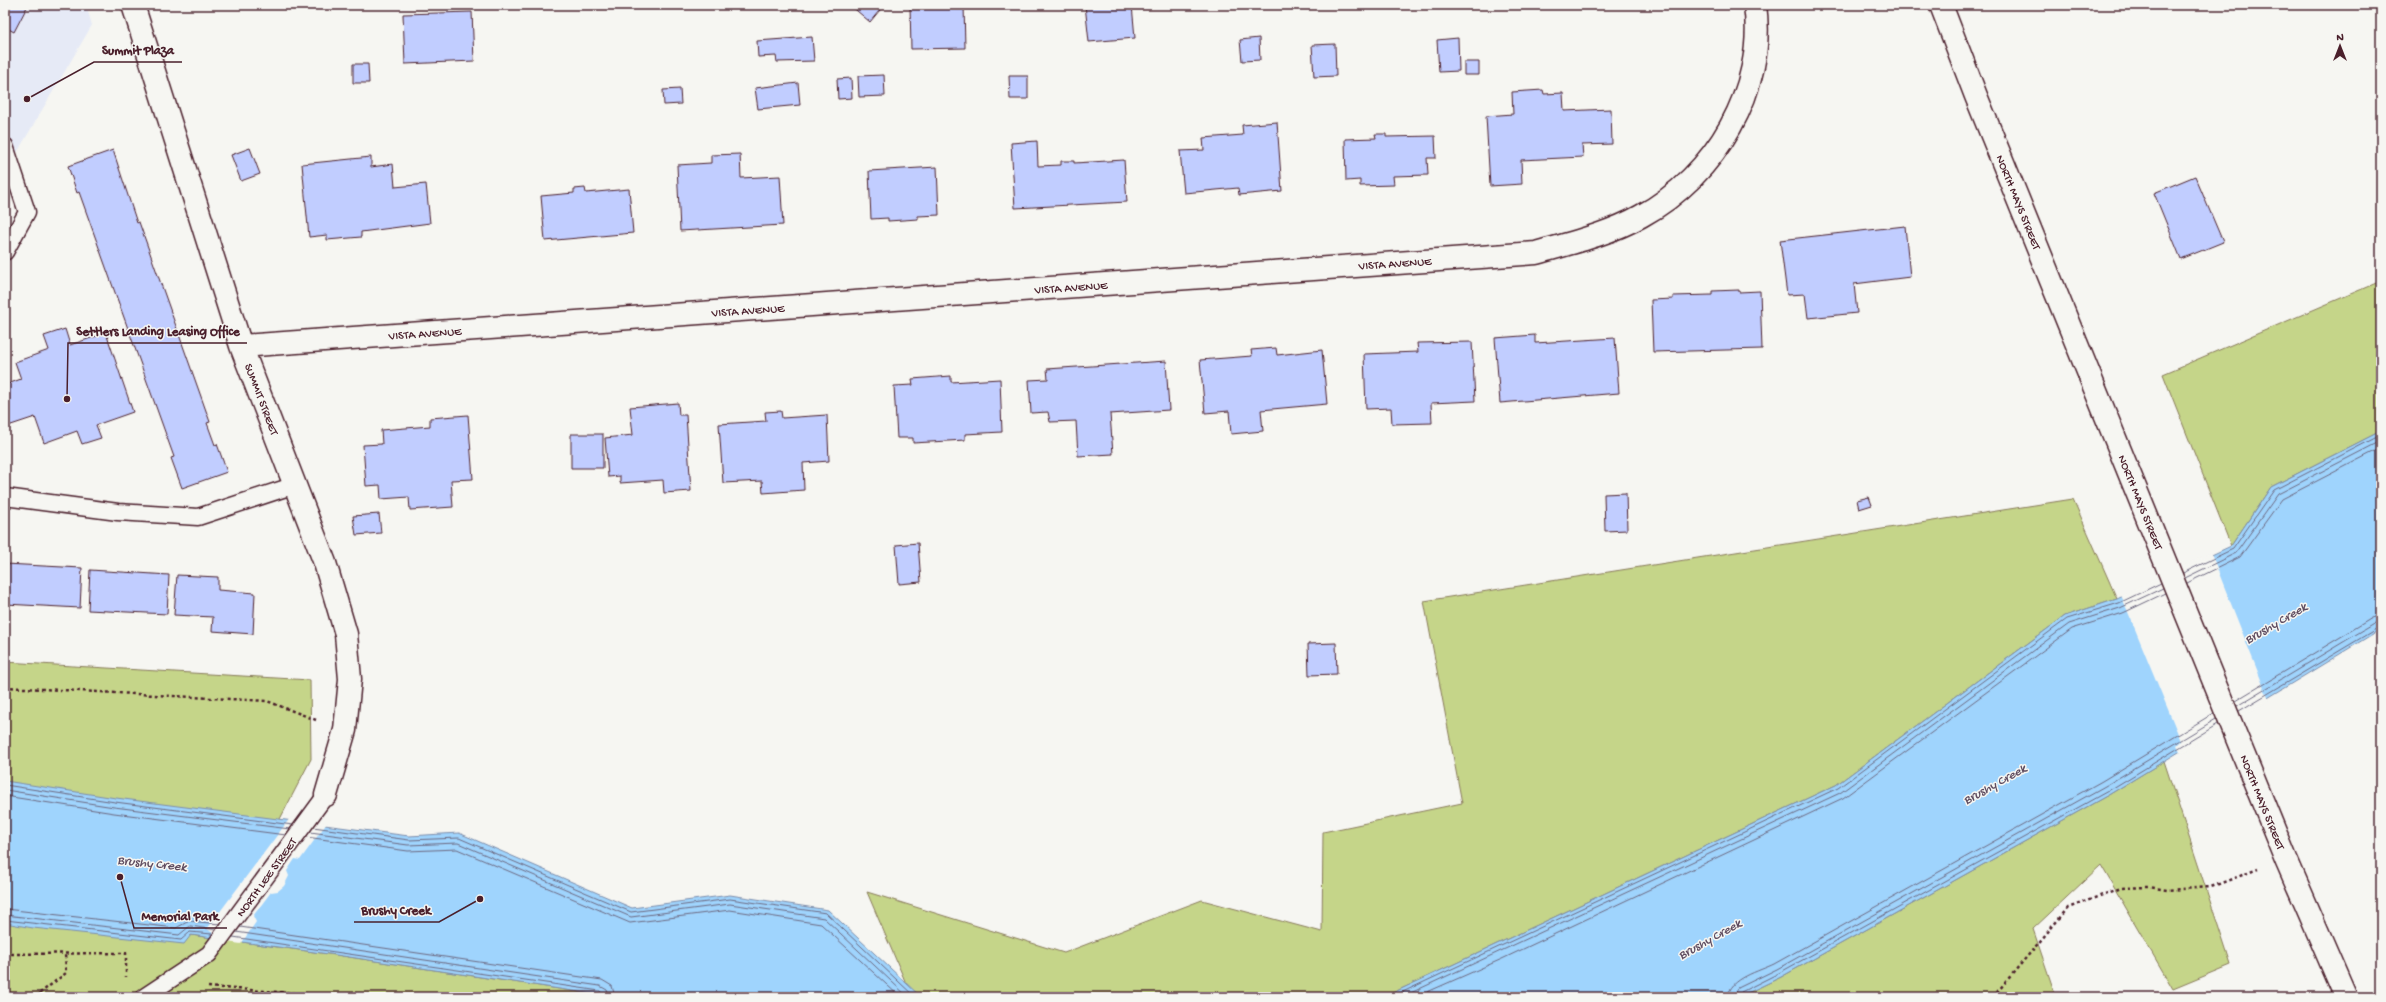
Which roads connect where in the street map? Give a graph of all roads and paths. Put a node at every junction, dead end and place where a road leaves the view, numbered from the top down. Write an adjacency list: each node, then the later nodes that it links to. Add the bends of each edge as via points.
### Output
1 (133, 5): 6 (street, SUMMIT STREET)
2 (1755, 5): 6 (street, VISTA AVENUE, via 1758,27 1751,77 1736,116 1713,155 1684,186 1642,216 1594,236 1536,253)
3 (1941, 5): 12 (street, NORTH MAYS STREET)
4 (5, 146): 5 (lane, via 27,212)
5 (5, 252)
6 (241, 346): 7 (street, SUMMIT STREET)
7 (295, 484): 8 (lane, via 198,517 118,512); 10 (street, SUMMIT STREET, via 325,563 346,634 350,679)
8 (5, 497)
9 (5, 687): 10 (path, via 267,701)
10 (345, 730): 11 (street, SUMMIT STREET)
11 (326, 795): 16 (lane, NORTH LEE STREET, via 209,954)
12 (2286, 859): 20 (path, via 2211,887 2167,890 2148,887 2121,888 2068,908); 21 (street, NORTH MAYS STREET)
13 (126, 953): 15 (path)
14 (5, 954): 15 (path)
15 (65, 954): 17 (path, via 66,973)
16 (164, 984): 18 (lane, NORTH LEE STREET); 19 (path)
17 (35, 997)
18 (144, 997)
19 (348, 997)
20 (1993, 997)
21 (2346, 997)

